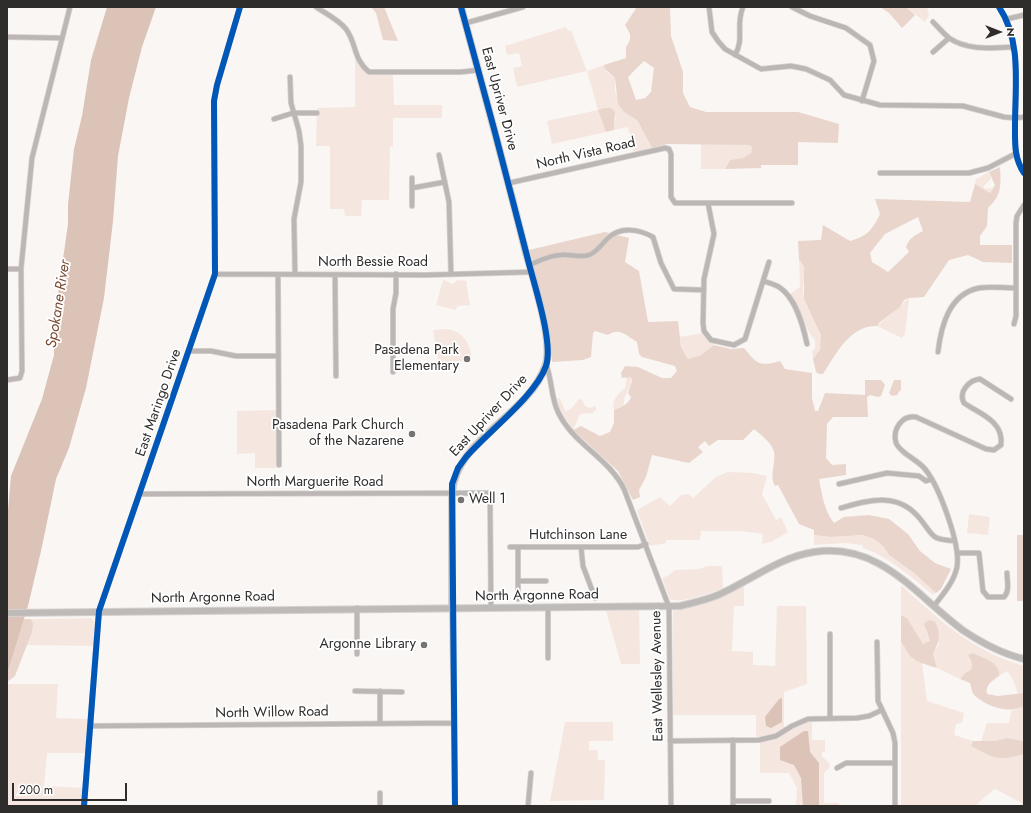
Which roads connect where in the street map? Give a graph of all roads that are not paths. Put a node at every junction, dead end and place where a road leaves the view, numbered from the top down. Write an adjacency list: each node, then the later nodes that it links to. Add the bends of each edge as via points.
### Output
1 (70, 7): 15 (street)
2 (240, 7): 45 (street, East Maringo Drive, via 214,101)
3 (316, 7): 20 (street, via 347,30 356,57 369,72 439,73)
4 (461, 7): 13 (main road, East Upriver Drive)
5 (523, 7): 13 (street)
6 (709, 7): 19 (street, via 712,32 725,49)
7 (743, 7): 19 (street, via 738,23 740,46)
8 (792, 7): 22 (street, via 846,28 870,45 874,61)
9 (999, 7): 11 (street)
10 (1024, 15): 11 (street)
11 (1006, 19): 17 (street)
12 (933, 22): 16 (street)
13 (466, 23): 20 (main road, East Upriver Drive)
14 (7, 37): 15 (street)
15 (62, 38): 43 (street, via 32,158)
16 (949, 38): 17 (street, via 976,48); 18 (street)
17 (1014, 47): 26 (street)
18 (933, 52)
19 (736, 55): 22 (street, via 761,69 791,66 818,74 830,80 844,94)
20 (478, 70): 34 (main road, East Upriver Drive)
21 (290, 77): 23 (street)
22 (862, 101): 26 (street, via 880,105 963,106)
23 (293, 113): 24 (street); 27 (street); 46 (street, via 301,146 300,182 294,220)
24 (317, 113)
25 (1024, 116): 26 (street)
26 (1015, 118): 28 (street)
27 (274, 120)
28 (1015, 154): 30 (street, via 988,168 969,173); 31 (street)
29 (439, 155): 33 (street)
30 (880, 173)
31 (1024, 173)
32 (412, 178): 35 (street)
33 (445, 182): 35 (street); 49 (street, via 450,208)
34 (509, 183): 36 (street, North Vista Road, via 665,148 669,149 671,154 673,201); 41 (main road, East Upriver Drive)
35 (412, 188): 38 (street)
36 (708, 203): 37 (street); 53 (street, via 714,234 705,270)
37 (792, 203)
38 (412, 206)
39 (1024, 206): 52 (street, via 1017,216 1016,223)
40 (770, 262): 51 (street)
41 (529, 265): 44 (main road, East Upriver Drive); 53 (street, via 561,254 590,255 609,237 635,230 653,237 661,263 674,289)
42 (7, 269): 43 (street)
43 (21, 269): 62 (street, via 22,371 20,378)
44 (531, 272): 49 (street, North Bessie Road); 59 (main road, East Upriver Drive, via 547,343)
45 (215, 274): 50 (street, North Bessie Road); 56 (street, East Maringo Drive)
46 (295, 274): 47 (street, North Bessie Road); 50 (street, North Bessie Road)
47 (335, 274): 48 (street, North Bessie Road); 61 (street)
48 (396, 274): 49 (street, North Bessie Road); 60 (street, via 396,293 392,309)
49 (451, 274)
50 (278, 275): 58 (street)
51 (764, 281): 53 (street, via 746,339 740,343 718,342 707,336 703,323); 55 (street, via 779,287 789,299 803,325)
52 (1016, 288): 54 (street); 57 (street, via 979,288 966,292 956,300 940,334)
53 (704, 290)
54 (1014, 324)
55 (807, 344)
56 (190, 351): 58 (street, via 211,351 236,356); 68 (street, East Maringo Drive)
57 (938, 352)
58 (278, 356): 64 (street)
59 (546, 364): 67 (main road, East Upriver Drive, via 534,388 462,463 455,474); 71 (street, East Wellesley Avenue, via 558,412 578,440 616,475)
60 (393, 372)
61 (336, 376)
62 (7, 380)
63 (1011, 399): 65 (street, via 980,379 971,382 962,392 961,398 964,403 992,420 998,427 1002,438 1001,445 994,450 986,449 916,417 905,418 899,425 896,438 899,447 916,459)
64 (279, 465)
65 (932, 479): 66 (street, via 926,481 919,476 887,473); 70 (street)
66 (839, 484)
67 (452, 493): 68 (street, North Marguerite Road); 85 (main road, East Upriver Drive); 86 (street, North Marguerite Road, via 490,493)
68 (139, 494): 87 (street, East Maringo Drive)
69 (841, 508): 70 (street, via 872,500 892,501 901,504 920,519 931,536)
70 (955, 541): 75 (street)
71 (646, 544): 72 (street, Hutchinson Lane); 83 (street, East Wellesley Avenue)
72 (581, 547): 74 (street, Hutchinson Lane); 79 (street, via 583,566)
73 (510, 548): 74 (street, Hutchinson Lane)
74 (518, 548): 77 (street)
75 (958, 554): 76 (street, via 979,553 983,591 988,597 1006,596); 81 (street, via 954,576)
76 (1006, 573)
77 (518, 581): 78 (street); 80 (street)
78 (546, 581)
79 (595, 598)
80 (518, 599)
81 (934, 606): 83 (main road, North Argonne Road, via 899,575 878,563 859,555 824,551 793,557 708,599); 93 (main road, North Argonne Road, via 964,631)
82 (548, 607): 83 (main road, North Argonne Road); 86 (main road, North Argonne Road); 92 (street)
83 (669, 607): 103 (street, East Wellesley Avenue)
84 (357, 608): 85 (main road, North Argonne Road); 87 (main road, North Argonne Road); 91 (street)
85 (452, 608): 86 (main road, North Argonne Road); 100 (street, East Upriver Drive)
86 (492, 608)
87 (99, 611): 88 (main road, North Argonne Road); 101 (street, East Maringo Drive)
88 (7, 613)
89 (830, 634): 98 (street)
90 (876, 642): 97 (street, via 876,690)
91 (357, 654)
92 (548, 658)
93 (1024, 659)
94 (355, 691): 95 (street)
95 (380, 691): 96 (street); 99 (street)
96 (402, 692)
97 (882, 710): 98 (street, via 863,717); 104 (street, via 893,733)
98 (830, 718): 102 (street, via 800,721 770,738)
99 (380, 723): 100 (street, North Willow Road); 101 (street, North Willow Road)
100 (454, 723): 112 (street, East Upriver Drive)
101 (90, 726): 110 (street, East Maringo Drive)
102 (733, 740): 103 (street); 109 (street)
103 (670, 741): 114 (street, East Wellesley Avenue)
104 (895, 763): 105 (street, via 846,763); 115 (street)
105 (837, 768)
106 (531, 773): 113 (street)
107 (380, 793): 111 (street)
108 (769, 801): 109 (street)
109 (733, 804)
110 (84, 806)
111 (380, 806)
112 (455, 806)
113 (528, 806)
114 (670, 806)
115 (895, 806)

